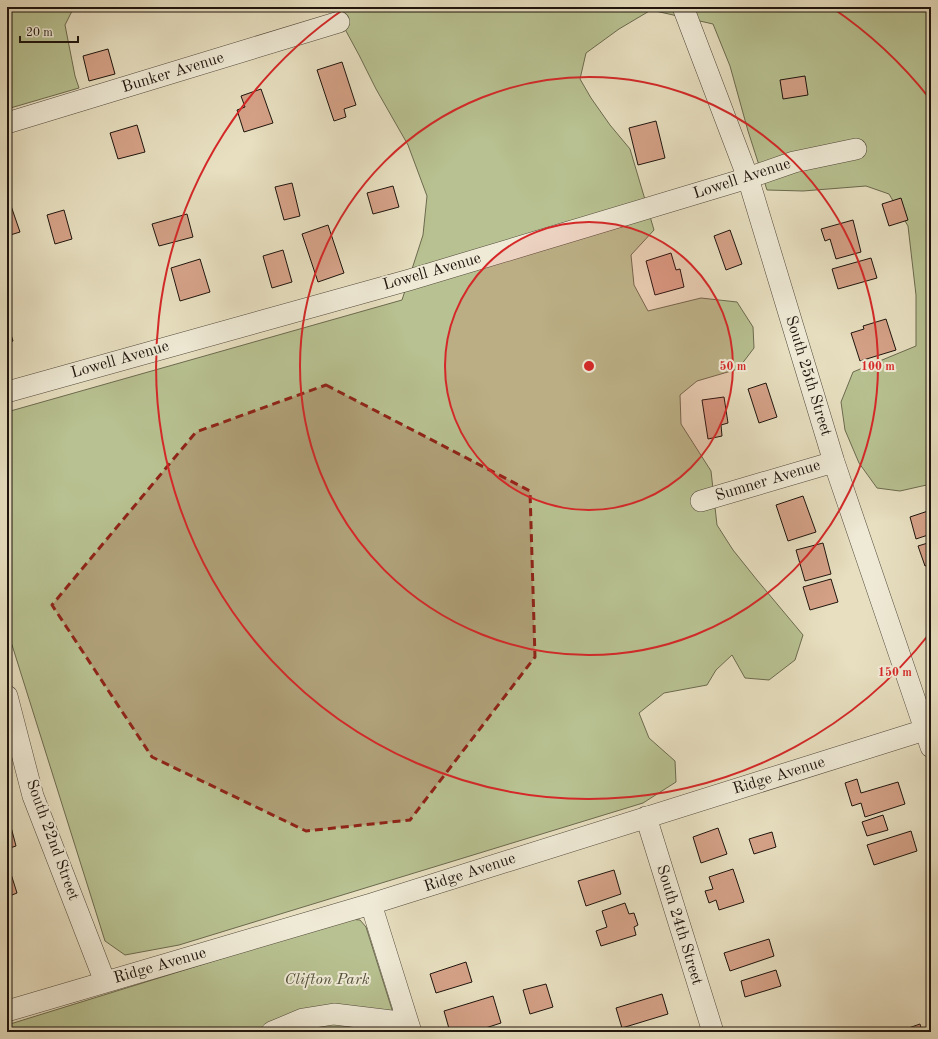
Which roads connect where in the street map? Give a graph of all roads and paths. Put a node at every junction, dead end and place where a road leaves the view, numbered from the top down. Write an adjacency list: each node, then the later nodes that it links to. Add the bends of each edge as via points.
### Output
1 (683, 7): 5 (street, South 25th Street)
2 (339, 22): 3 (street, Bunker Avenue)
3 (7, 123)
4 (856, 149): 5 (street, Lowell Avenue, via 794,162)
5 (748, 178): 6 (street, Lowell Avenue, via 408,280); 7 (street, South 25th Street)
6 (7, 392)
7 (834, 462): 8 (street, Sumner Avenue); 10 (street, South 25th Street)
8 (701, 501)
9 (7, 696): 13 (street, South 22nd Street, via 33,796)
10 (929, 735): 11 (street, Ridge Avenue)
11 (646, 817): 12 (street, Ridge Avenue); 17 (street, South 24th Street)
12 (371, 904): 13 (street, Ridge Avenue); 15 (street)
13 (105, 982): 14 (street, Ridge Avenue)
14 (7, 1011)
15 (409, 1028): 16 (street, via 334,1014 303,1018)
16 (272, 1032)
17 (713, 1032)

